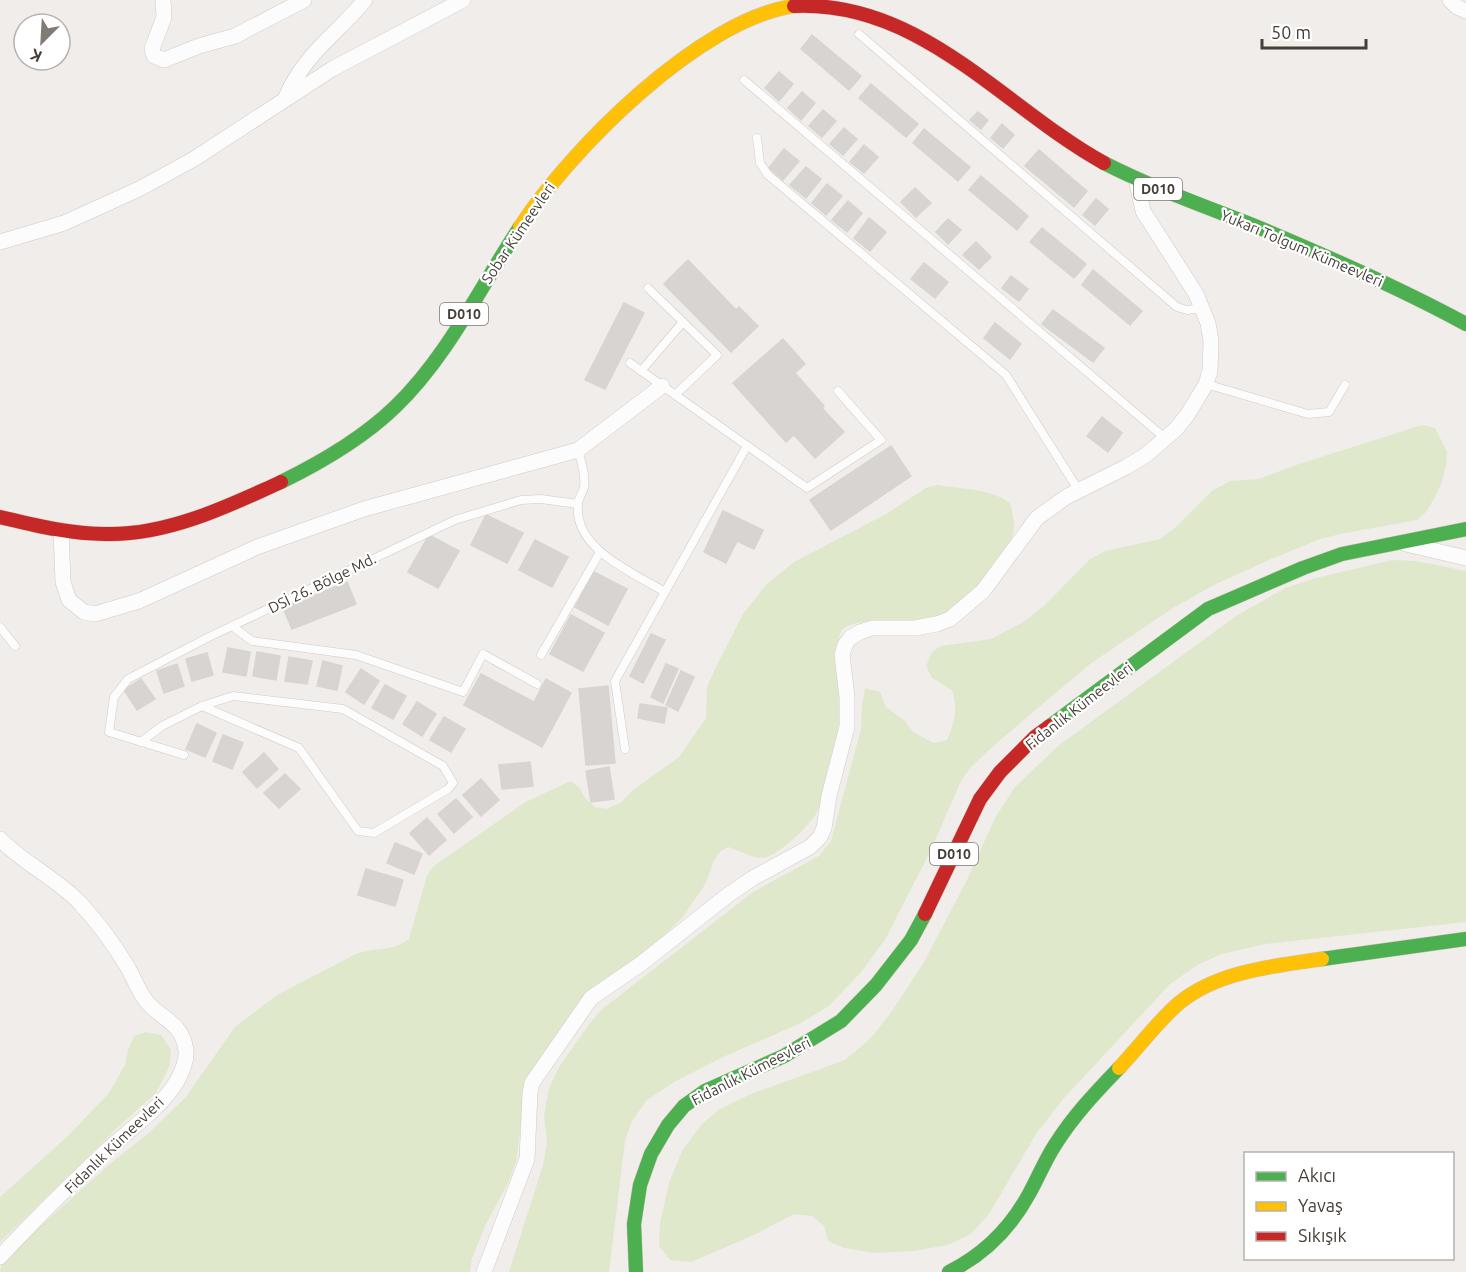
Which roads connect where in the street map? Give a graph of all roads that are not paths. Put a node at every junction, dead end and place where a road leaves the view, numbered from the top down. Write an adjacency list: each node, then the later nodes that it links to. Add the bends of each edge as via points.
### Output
1 (163, 0): 2 (street, via 164,17 152,49 154,56 164,60 235,36)
2 (304, 0)
3 (366, 0): 10 (street, via 308,59)
4 (463, 0): 10 (street)
5 (1450, 0): 7 (street)
6 (873, 7): 12 (main road, Yukarı Tolgum Kümeevleri / D010, via 958,57 1059,135 1105,165); 32 (main road, Sobar Kümeevleri / D010, via 812,4 770,11 726,30 656,80 588,140 560,171 415,386 388,414 353,441 307,470 254,495 158,530 121,535)
7 (1466, 11)
8 (859, 34): 15 (lane, via 1177,307)
9 (744, 80): 25 (lane)
10 (286, 97): 13 (street, via 194,159 139,189 64,223)
11 (757, 138): 28 (lane, via 760,163 768,175 1006,375)
12 (1136, 179): 15 (street, via 1143,211); 17 (main road, Yukarı Tolgum Kümeevleri / D010, via 1339,262)
13 (0, 242)
14 (648, 288): 16 (lane)
15 (1203, 308): 20 (street, via 1211,341)
16 (683, 322): 19 (lane); 24 (lane, via 717,355)
17 (1466, 324)
18 (630, 363): 19 (lane)
19 (641, 371): 22 (lane)
20 (1206, 384): 21 (lane, via 1308,414 1329,412); 25 (street, via 1188,414)
21 (1345, 385)
22 (662, 386): 24 (lane); 27 (street)
23 (838, 391): 26 (lane, via 881,440 807,488)
24 (675, 395): 26 (lane)
25 (1166, 439): 28 (street, via 1126,467)
26 (747, 446): 36 (lane)
27 (578, 450): 29 (lane, via 584,480); 32 (street, via 364,509 257,548 139,601 95,614 84,612 69,600 63,582)
28 (1079, 491): 49 (street, via 1037,518 983,591 960,613 937,624 872,628 850,638 842,655 847,727 820,837 810,847 728,895 591,998 532,1083 527,1159)
29 (578, 504): 34 (lane, via 579,523 589,542); 37 (lane, DSİ 26. Bölge Md., via 521,500 455,520)
30 (0, 517): 32 (main road, Sobar Kümeevleri / D010)
31 (1466, 529): 33 (main road, D010)
32 (61, 530)
33 (1397, 542): 35 (street); 50 (main road, Fidanlık Kümeevleri / D010, via 1342,554 1208,609 1035,737 980,799 911,940 876,985 841,1021 784,1056 705,1091 684,1106 668,1125 651,1154 640,1185 634,1224)
34 (600, 552): 36 (lane); 40 (lane)
35 (1466, 558)
36 (665, 592): 44 (lane, via 615,681)
37 (232, 626): 41 (lane, via 252,641 356,655 463,692 483,654); 43 (lane, DSİ 26. Bölge Md., via 128,679 114,697 109,732)
38 (0, 627): 39 (lane)
39 (15, 646)
40 (541, 655)
41 (537, 684)
42 (202, 706): 42 (lane, via 233,696 343,709 443,766 453,783 374,832 358,831 299,748); 43 (lane, via 162,726)
43 (141, 742): 45 (lane)
44 (625, 749)
45 (184, 755)
46 (0, 839): 48 (street, Fidanlık Kümeevleri, via 60,885 95,920 149,1005 180,1033 186,1051 177,1082 159,1103)
47 (1466, 939): 51 (main road, via 1252,971 1220,980 1187,996 1072,1120 1013,1221 993,1245)
48 (0, 1257)
49 (484, 1272)
50 (636, 1272)
51 (949, 1272)

